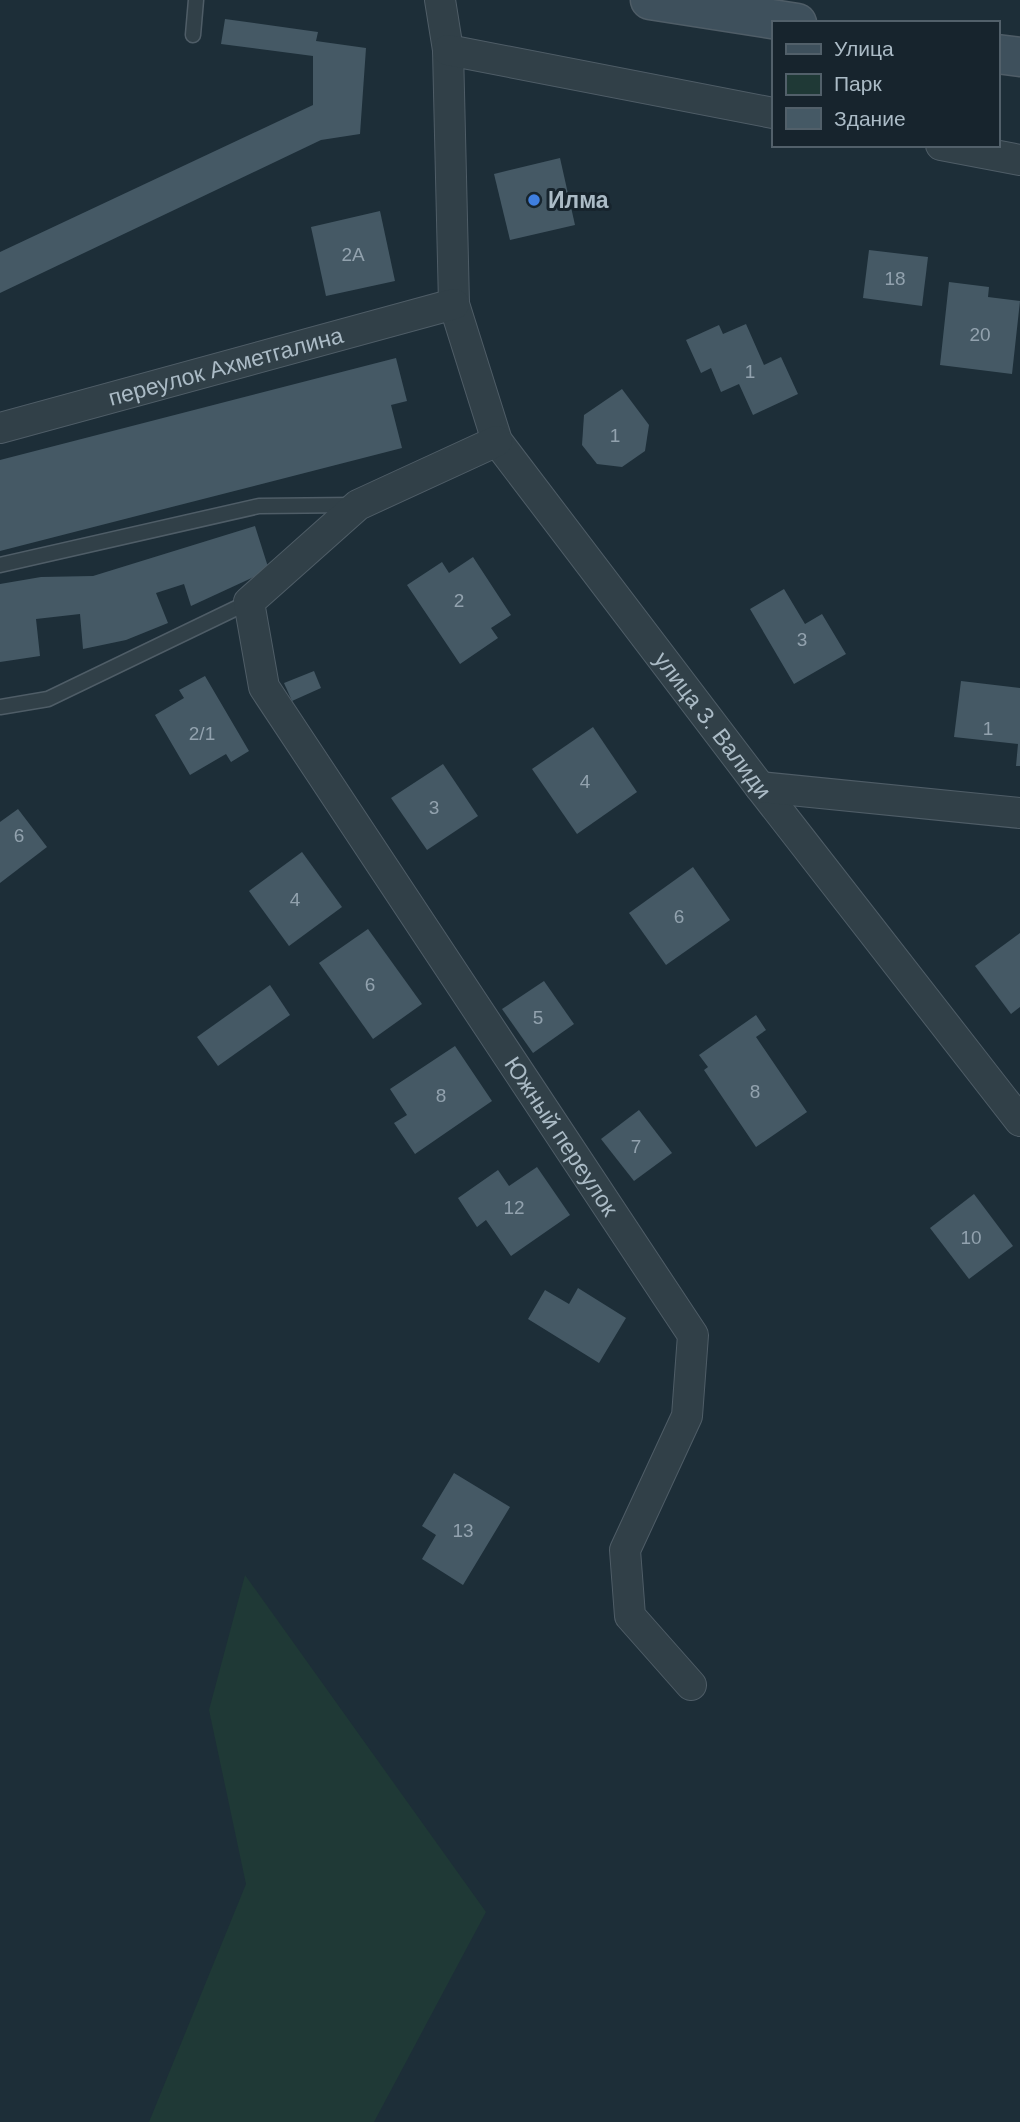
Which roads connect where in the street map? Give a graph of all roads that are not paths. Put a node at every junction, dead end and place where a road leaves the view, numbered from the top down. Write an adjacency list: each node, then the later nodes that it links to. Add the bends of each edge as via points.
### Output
1 (195, 0): 5 (lane)
2 (440, 0): 6 (street, улица З. Валиди)
3 (650, 0): 4 (main road)
4 (784, 21)
5 (193, 35)
6 (448, 50): 9 (street); 12 (street, улица З. Валиди)
7 (999, 54): 8 (main road)
8 (1020, 57)
9 (772, 113)
10 (952, 147): 11 (street)
11 (1020, 160)
12 (454, 304): 13 (street, переулок Ахметгалина); 14 (street, улица З. Валиди)
13 (0, 428)
14 (496, 441): 15 (street); 19 (street, улица З. Валиди)
15 (358, 505): 16 (lane, via 259,506); 17 (street)
16 (0, 565)
17 (249, 602): 18 (lane, via 48,699); 22 (street, Южный переулок, via 264,687 694,1335 687,1416 625,1550 631,1616)
18 (0, 707)
19 (760, 787): 20 (street); 21 (street, улица З. Валиди)
20 (1020, 813)
21 (1020, 1122)
22 (691, 1685)

